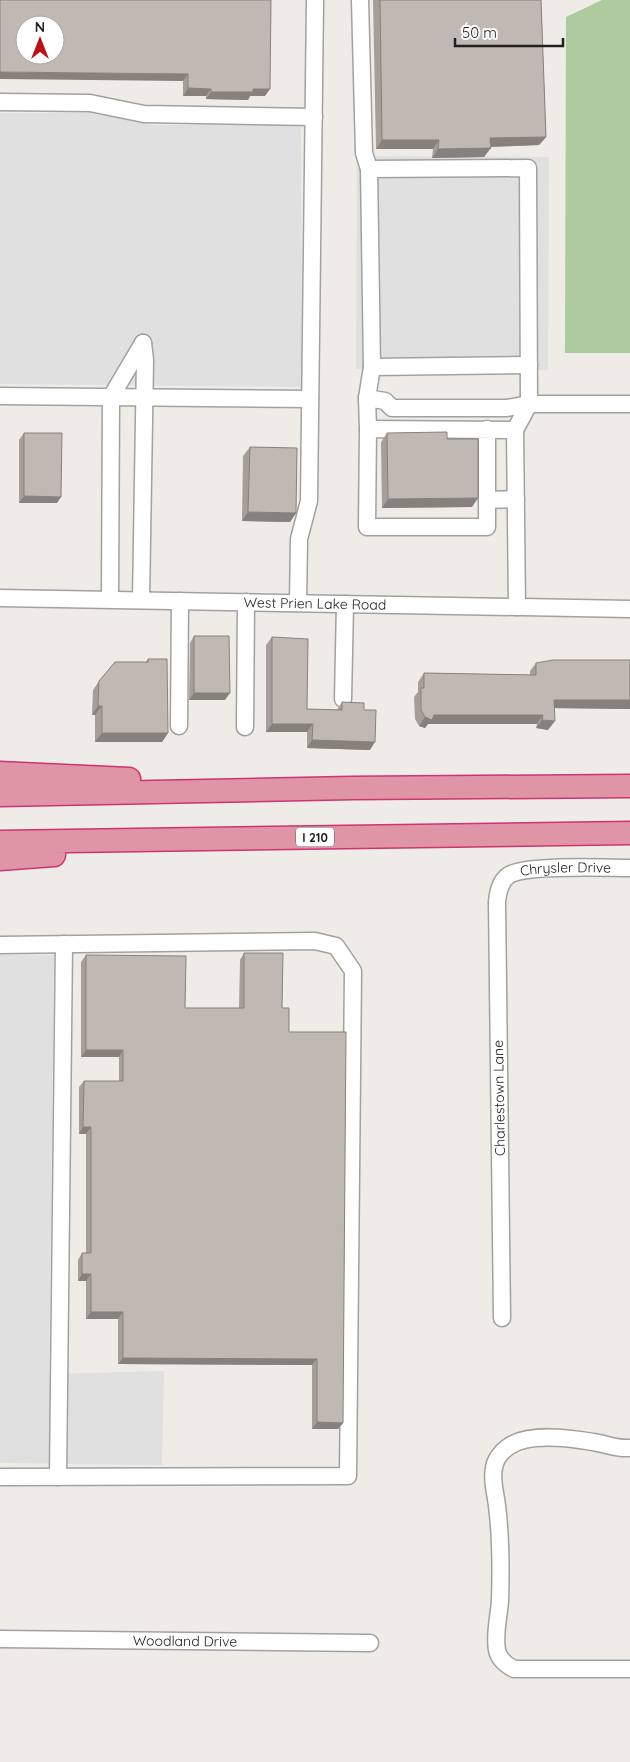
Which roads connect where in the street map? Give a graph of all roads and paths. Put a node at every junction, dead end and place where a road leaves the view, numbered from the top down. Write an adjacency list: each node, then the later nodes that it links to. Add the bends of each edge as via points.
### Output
1 (315, 0): 4 (street)
2 (360, 0): 5 (street, via 364,153)
3 (0, 102): 4 (street, via 90,104 144,114)
4 (314, 117): 12 (street)
5 (369, 169): 6 (street, via 528,168); 7 (street)
6 (529, 365): 7 (street); 13 (street)
7 (372, 367): 11 (street)
8 (0, 396): 9 (street)
9 (111, 397): 10 (street); 10 (street, via 143,343); 21 (street)
10 (144, 398): 12 (street); 22 (street)
11 (367, 398): 13 (street, via 385,401 392,408 507,408); 15 (street)
12 (310, 399): 25 (street, via 309,501 299,539)
13 (529, 404): 14 (street); 17 (street)
14 (630, 404)
15 (368, 429): 16 (street); 19 (street, via 367,527 486,527)
16 (487, 429): 17 (street); 19 (street)
17 (515, 430): 18 (street)
18 (516, 499): 19 (street); 27 (street)
19 (487, 500)
20 (0, 598): 21 (street, West Prien Lake Road)
21 (110, 599): 22 (street, West Prien Lake Road)
22 (141, 600): 23 (street, West Prien Lake Road)
23 (180, 601): 24 (street, West Prien Lake Road); 30 (street)
24 (246, 602): 25 (street, West Prien Lake Road); 31 (street)
25 (298, 603): 26 (street, West Prien Lake Road)
26 (345, 604): 27 (street, West Prien Lake Road); 29 (street)
27 (517, 607): 28 (street, West Prien Lake Road)
28 (630, 609)
29 (343, 699)
30 (179, 726)
31 (244, 727)
32 (0, 773): 34 (highway)
33 (630, 786): 34 (highway)
34 (352, 788): 35 (highway)
35 (0, 795)
36 (630, 833): 37 (highway, I 210)
37 (149, 840): 38 (highway, I 210); 39 (highway, via 88,853)
38 (0, 842)
39 (0, 858)
40 (630, 868): 41 (street, Chrysler Drive, via 527,869)
41 (504, 880): 44 (street, Charlestown Lane, via 497,902)
42 (64, 944): 43 (street); 47 (street); 47 (street, via 315,941 336,946 353,971 348,1476)
43 (0, 945)
44 (502, 1318)
45 (630, 1448): 50 (street, via 619,1449 563,1438 527,1438 508,1446 493,1470 500,1555 497,1650 500,1659 514,1669)
46 (0, 1477): 47 (street)
47 (58, 1477)
48 (0, 1639): 49 (street, Woodland Drive)
49 (370, 1643)
50 (630, 1670)

